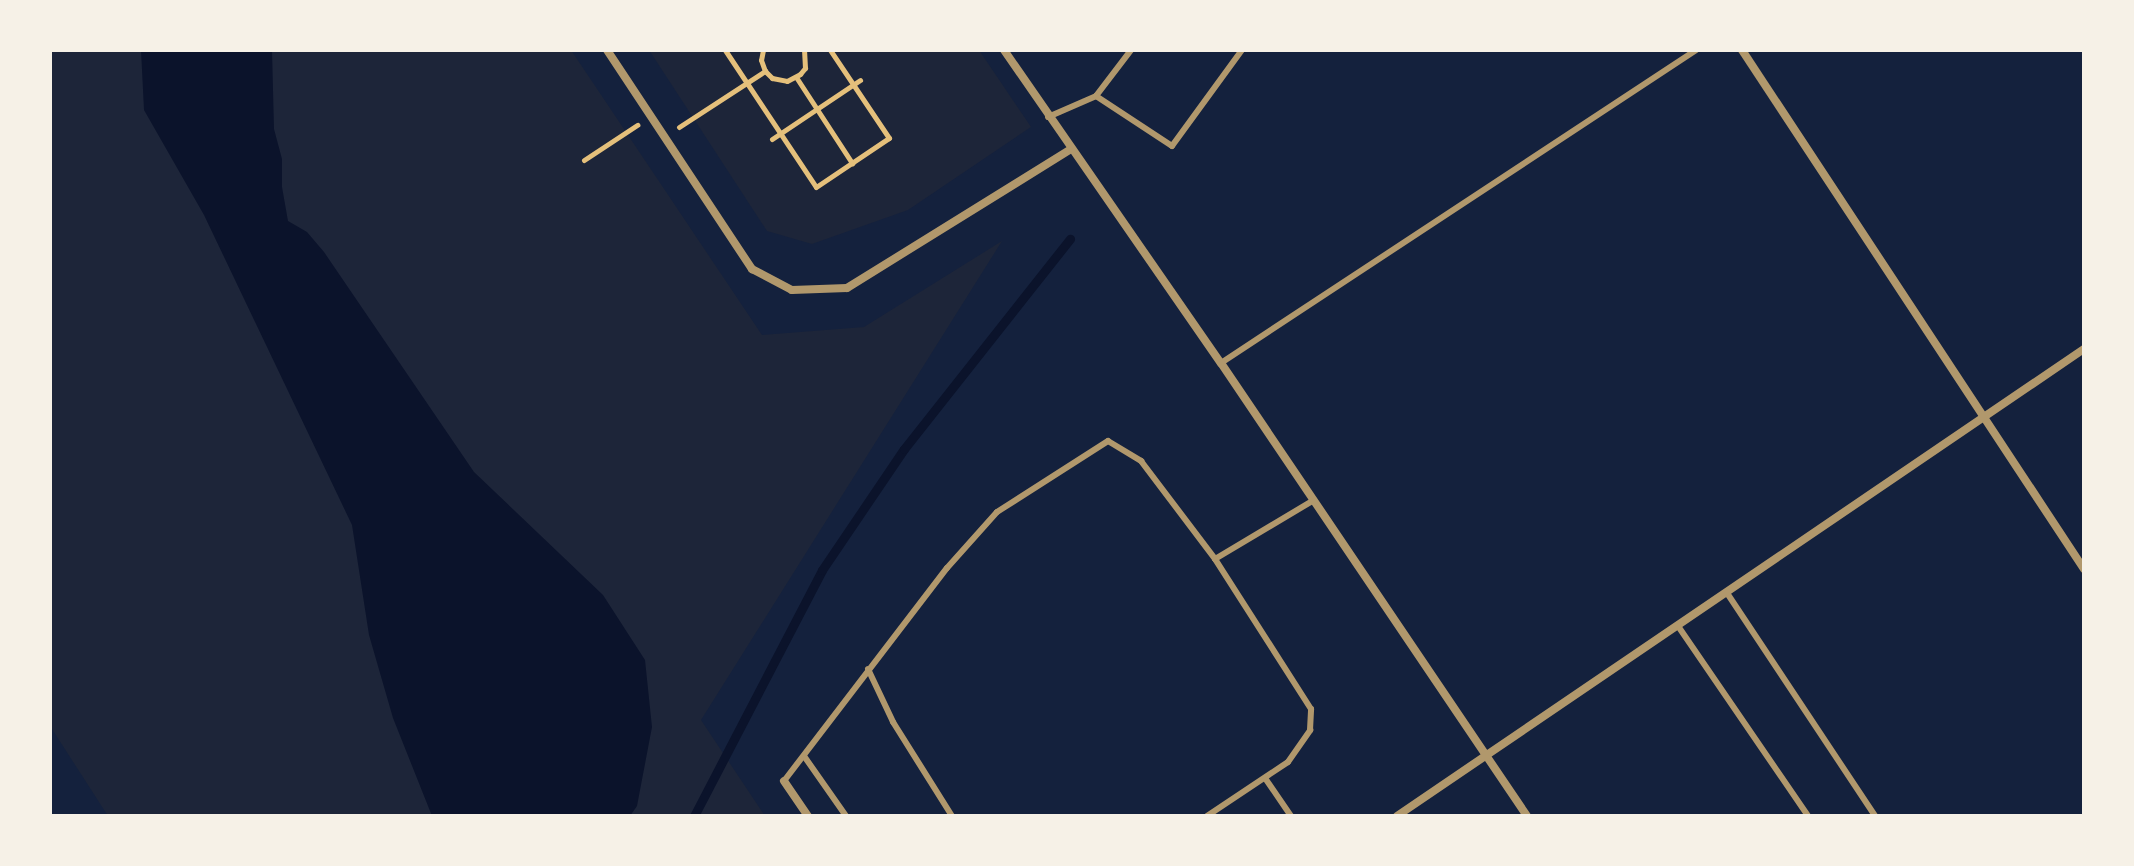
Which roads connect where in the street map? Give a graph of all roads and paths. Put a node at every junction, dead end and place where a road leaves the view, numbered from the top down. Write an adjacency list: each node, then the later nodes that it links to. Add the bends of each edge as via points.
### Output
1 (607, 50): 18 (street)
2 (725, 50): 14 (path)
3 (763, 50): 11 (path)
4 (804, 50): 12 (path, via 805,68)
5 (830, 50): 15 (path)
6 (1004, 50): 19 (street)
7 (1131, 50): 16 (lane)
8 (1242, 50): 16 (lane, via 1172,146)
9 (1696, 50): 27 (lane)
10 (1742, 50): 28 (street)
11 (765, 71): 12 (path, via 780,81); 14 (path)
12 (796, 77): 17 (path)
13 (860, 80): 15 (path)
14 (747, 83): 20 (path); 21 (path)
15 (853, 85): 17 (path); 25 (path, via 889,138)
16 (1096, 96): 19 (lane)
17 (817, 109): 20 (path); 25 (path)
18 (651, 116): 21 (street); 24 (path)
19 (1048, 117): 23 (street)
20 (780, 134): 22 (path); 25 (path, via 816,187)
21 (665, 136): 23 (street, via 752,269 792,290 847,288)
22 (772, 139)
23 (1070, 150): 27 (street)
24 (584, 160)
25 (852, 163)
26 (2084, 349): 28 (street)
27 (1221, 363): 29 (street)
28 (1983, 419): 31 (street); 32 (street)
29 (1314, 500): 30 (lane); 36 (street)
30 (1215, 559): 34 (lane, via 1141,461 1108,441 997,512); 37 (lane, via 1311,709 1310,730 1288,762)
31 (2084, 569)
32 (1727, 593): 33 (street); 47 (lane)
33 (1678, 626): 36 (street); 46 (lane)
34 (868, 669): 35 (lane); 41 (lane, via 893,722)
35 (804, 756): 38 (lane); 40 (lane)
36 (1486, 757): 44 (street); 45 (street)
37 (1265, 778): 42 (lane); 43 (lane)
38 (784, 781): 39 (street)
39 (808, 816)
40 (846, 816)
41 (952, 816)
42 (1207, 816)
43 (1291, 816)
44 (1397, 816)
45 (1527, 816)
46 (1808, 816)
47 (1875, 816)

